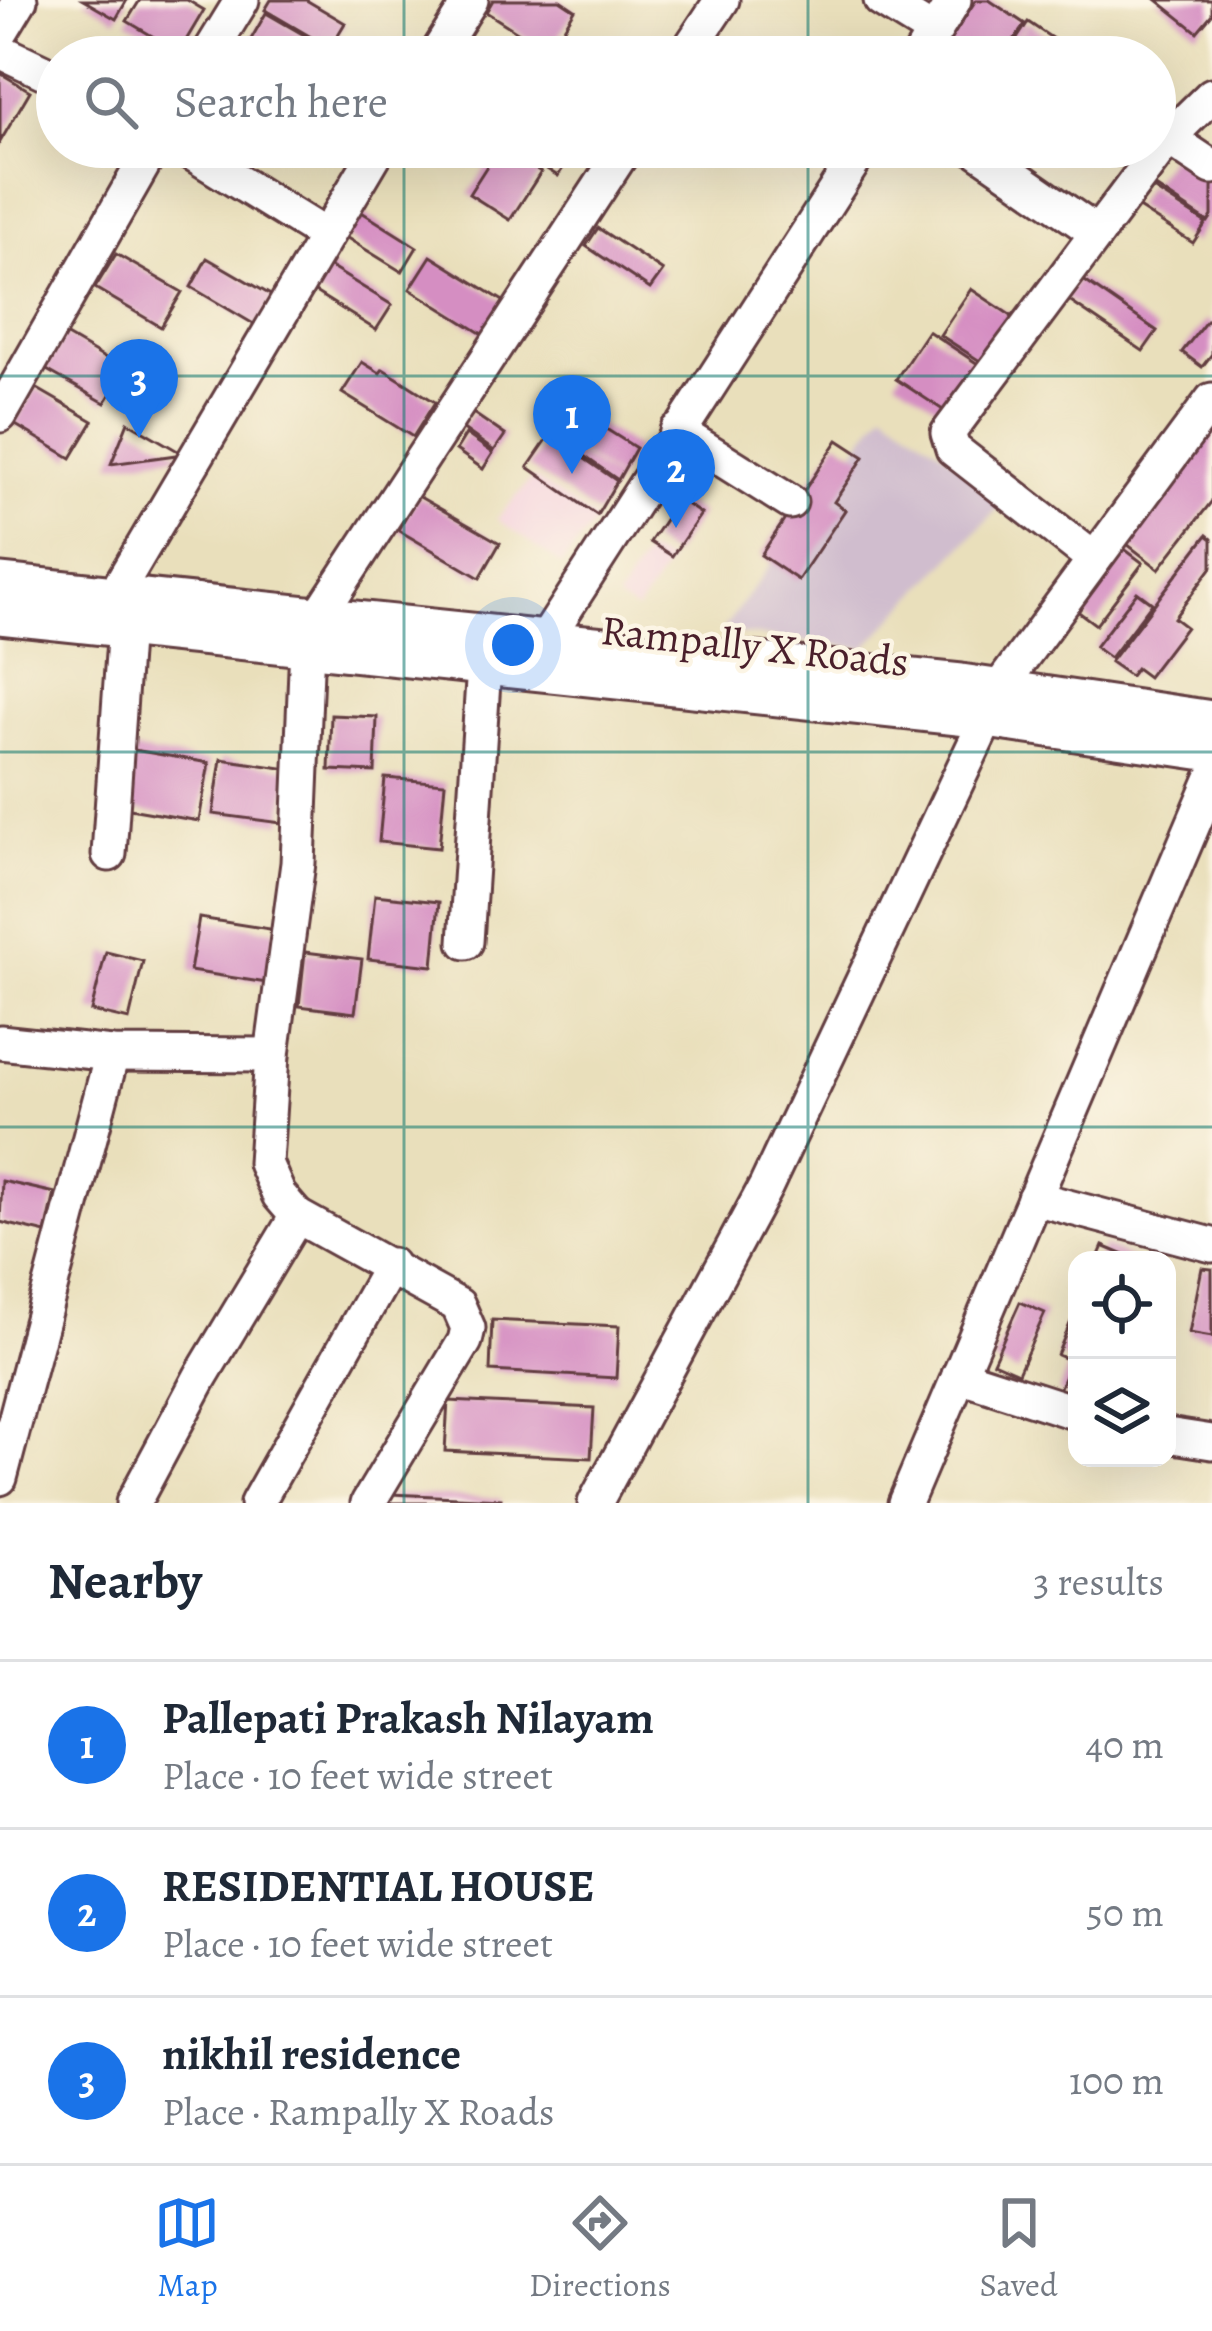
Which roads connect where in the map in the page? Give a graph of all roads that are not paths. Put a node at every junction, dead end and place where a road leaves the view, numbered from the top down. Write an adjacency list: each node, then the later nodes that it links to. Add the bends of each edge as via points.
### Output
1 (20, 0): 7 (street)
2 (242, 0): 8 (street)
3 (470, 0): 9 (street)
4 (722, 0): 10 (street)
5 (881, 0): 11 (street)
6 (954, 0): 12 (street)
7 (0, 33)
8 (220, 36)
9 (448, 36)
10 (698, 36)
11 (918, 36)
12 (931, 36)
13 (0, 51): 14 (street)
14 (36, 68)
15 (1212, 95): 16 (street)
16 (1176, 122)
17 (1176, 143): 18 (street)
18 (1212, 167)
19 (141, 168): 29 (street)
20 (216, 168): 27 (street)
21 (366, 168): 27 (street)
22 (612, 168): 36 (street)
23 (849, 168): 30 (street)
24 (1003, 168): 26 (street)
25 (1139, 168): 26 (street)
26 (1096, 233): 32 (street, via 947,439)
27 (324, 235): 34 (street)
28 (1212, 400): 32 (street)
29 (0, 415)
30 (677, 431): 31 (street); 37 (street)
31 (790, 502)
32 (1094, 559): 39 (street)
33 (0, 584): 34 (main road, Rampally X Roads)
34 (120, 610): 35 (main road, Rampally X Roads); 36 (main road, Rampally X Roads); 43 (street)
35 (0, 614)
36 (313, 630): 37 (main road, Rampally X Roads); 38 (main road, Rampally X Roads); 47 (street, via 298,862)
37 (546, 639): 39 (main road, Rampally X Roads)
38 (484, 666): 39 (main road, Rampally X Roads); 44 (street)
39 (993, 704): 40 (main road, Rampally X Roads); 41 (main road, Rampally X Roads); 60 (street, via 766,1186)
40 (1212, 722)
41 (1212, 751)
42 (1212, 780): 48 (street)
43 (109, 854)
44 (466, 942)
45 (0, 1042): 46 (street)
46 (112, 1054): 47 (street); 56 (street)
47 (272, 1055): 49 (street, via 265,1163)
48 (1034, 1198): 50 (street); 52 (street)
49 (297, 1216): 51 (street); 57 (street)
50 (1212, 1245)
51 (391, 1264): 58 (street); 59 (street, via 458,1305 468,1328)
52 (959, 1375): 53 (street); 61 (street)
53 (1068, 1409)
54 (1176, 1436): 55 (street)
55 (1212, 1442)
56 (0, 1478)
57 (133, 1503)
58 (257, 1503)
59 (368, 1503)
60 (595, 1503)
61 (905, 1503)

